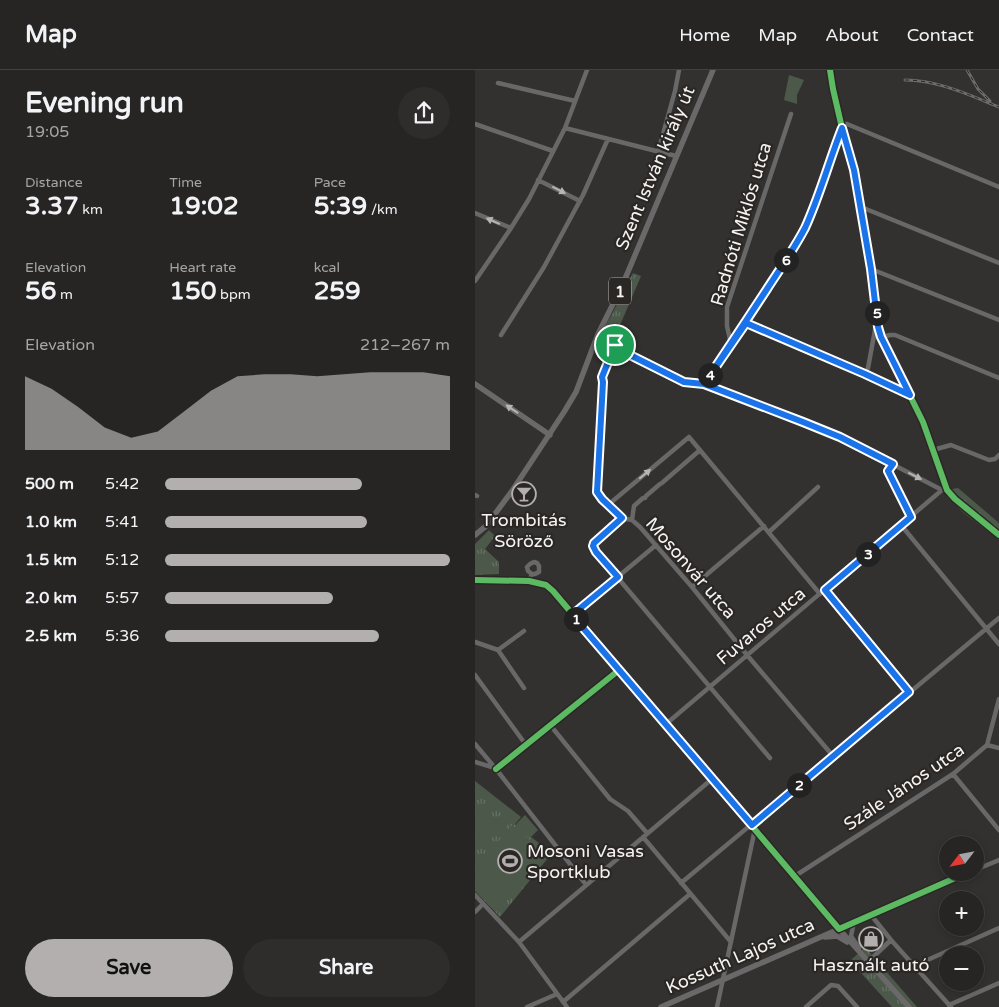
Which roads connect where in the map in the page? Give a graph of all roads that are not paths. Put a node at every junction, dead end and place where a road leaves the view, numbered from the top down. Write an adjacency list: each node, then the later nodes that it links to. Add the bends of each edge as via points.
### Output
1 (587, 70): 6 (street)
2 (679, 70): 13 (street, Szent István király út)
3 (713, 70): 14 (main road, Szent István király út / 1)
4 (830, 70): 9 (street)
5 (498, 83): 6 (street)
6 (575, 102): 10 (street)
7 (791, 114): 30 (street, Radnóti Miklós utca, via 727,307)
8 (475, 124): 12 (street)
9 (842, 126): 16 (street, via 847,124); 18 (street); 25 (street, via 804,229)
10 (565, 128): 11 (street); 12 (street)
11 (608, 139): 13 (street); 17 (street)
12 (553, 151): 15 (street)
13 (658, 152): 14 (street)
14 (676, 156): 27 (main road, Szent István király út / 1, via 623,286)
15 (538, 180): 17 (street, one-way to 17); 20 (street)
16 (999, 188)
17 (580, 201): 28 (street, via 544,267)
18 (861, 207): 21 (street); 22 (street)
19 (475, 213): 20 (street, one-way to 19)
20 (511, 228): 23 (street)
21 (999, 263)
22 (871, 269): 24 (street); 26 (street)
23 (476, 278)
24 (999, 320)
25 (746, 323): 30 (street); 32 (street)
26 (878, 327): 29 (street); 32 (street)
27 (599, 334): 31 (street); 37 (main road, Szent István király út / 1, via 576,392)
28 (501, 335)
29 (881, 337): 33 (street, via 895,335); 36 (street)
30 (731, 344): 35 (street)
31 (615, 345): 35 (street, via 684,382); 44 (street, via 602,377 597,492)
32 (865, 374): 36 (street)
33 (999, 378)
34 (475, 384): 37 (main road, one-way to 34)
35 (704, 384): 41 (street, via 831,433)
36 (910, 395): 39 (street)
37 (550, 434): 51 (main road, Szent István király út / 1, via 498,511)
38 (700, 450): 44 (street, one-way to 38, via 689,437); 47 (street, via 634,506); 49 (street)
39 (933, 450): 40 (street, via 951,445 989,460); 43 (street)
40 (999, 455)
41 (893, 464): 43 (street, one-way to 43); 45 (street, via 888,471)
42 (818, 487): 50 (street)
43 (945, 490): 45 (street, Fuvaros utca); 52 (street)
44 (608, 505): 46 (street)
45 (911, 517): 48 (street, Fuvaros utca)
46 (622, 518): 47 (street, Mosonvár utca); 55 (street, via 593,546)
47 (631, 520): 53 (street, Mosonvár utca)
48 (901, 525): 59 (street, Fuvaros utca); 63 (street)
49 (764, 526): 50 (street); 58 (street)
50 (769, 532): 60 (street)
51 (475, 535)
52 (999, 535)
53 (656, 545): 55 (street); 58 (street, Mosonvár utca)
54 (532, 574): 54 (street, via 539,572 537,563 527,567); 57 (street)
55 (618, 577): 61 (street); 71 (street)
56 (475, 580): 57 (street)
57 (529, 581): 61 (street, via 546,585)
58 (692, 587): 68 (street, Mosonvár utca)
59 (825, 590): 60 (street, Fuvaros utca); 73 (street)
60 (820, 594): 68 (street, Fuvaros utca)
61 (572, 615): 69 (street)
62 (999, 618): 63 (street)
63 (986, 629): 66 (street); 73 (street)
64 (524, 631): 67 (street)
65 (475, 642): 67 (street)
66 (999, 644)
67 (498, 650): 72 (street)
68 (747, 655): 71 (street, Fuvaros utca); 81 (street, Mosonvár utca)
69 (619, 670): 75 (street); 76 (street)
70 (475, 675): 78 (street)
71 (710, 687): 75 (street, Fuvaros utca); 82 (street)
72 (525, 688)
73 (909, 692): 81 (street)
74 (999, 699): 79 (street, Szále János utca)
75 (666, 724): 86 (street)
76 (551, 726): 78 (street); 89 (street, via 610,799 629,811)
77 (475, 744): 84 (street)
78 (525, 745): 84 (street)
79 (987, 745): 80 (street); 85 (street, Szále János utca)
80 (999, 748)
81 (833, 756): 87 (street)
82 (770, 758)
83 (475, 762): 84 (street)
84 (496, 769): 95 (street)
85 (953, 774): 88 (street); 93 (street, Szále János utca)
86 (712, 779): 87 (street); 89 (street)
87 (753, 827): 93 (street); 96 (street); 108 (street)
88 (999, 830)
89 (647, 833): 90 (street)
90 (643, 838): 96 (street); 107 (street)
91 (999, 860): 92 (street)
92 (984, 866)
93 (795, 876): 104 (street)
94 (948, 881): 101 (street, Kossuth Lajos utca)
95 (585, 882)
96 (681, 883): 97 (street)
97 (690, 894): 108 (street); 114 (street)
98 (475, 895): 99 (street)
99 (483, 904): 100 (street); 107 (street)
100 (475, 912)
101 (871, 915): 102 (street, Kossuth Lajos utca); 106 (street)
102 (854, 922): 104 (street, Kossuth Lajos utca); 109 (street, via 851,936)
103 (999, 928): 110 (street)
104 (839, 929): 105 (main road, Kossuth Lajos utca); 109 (main road)
105 (822, 937): 109 (main road, via 837,936); 111 (main road, Kossuth Lajos utca)
106 (891, 940): 109 (street); 110 (street)
107 (519, 942): 113 (street)
108 (731, 942): 111 (street)
109 (870, 960): 122 (main road)
110 (914, 966): 115 (street)
111 (723, 980): 118 (main road, Kossuth Lajos utca); 119 (street)
112 (999, 983): 115 (street)
113 (557, 994): 114 (street); 116 (street)
114 (563, 1002): 117 (street)
115 (950, 1006)
116 (527, 1007)
117 (567, 1007)
118 (661, 1007)
119 (717, 1007)
120 (806, 1007): 121 (street, via 831,984 838,986)
121 (857, 1007)
122 (909, 1007)

